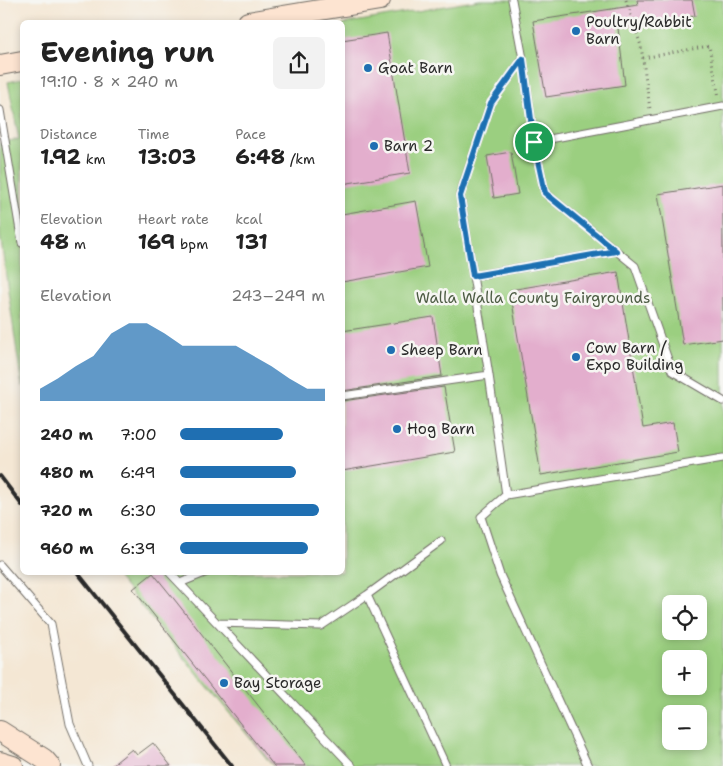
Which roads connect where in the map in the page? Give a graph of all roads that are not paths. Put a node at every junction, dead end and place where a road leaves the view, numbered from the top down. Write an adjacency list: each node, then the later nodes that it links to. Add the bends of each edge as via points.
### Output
1 (380, 0): 3 (street)
2 (512, 0): 4 (lane)
3 (260, 20)
4 (523, 59): 9 (lane); 12 (lane, via 491,103 460,196)
5 (20, 61): 6 (street)
6 (0, 65)
7 (722, 106): 9 (lane)
8 (0, 110): 10 (lane)
9 (534, 142): 11 (lane, via 545,193)
10 (20, 231)
11 (616, 251): 12 (lane); 15 (lane, via 635,266 672,371)
12 (473, 276): 13 (lane)
13 (489, 375): 14 (lane); 17 (lane)
14 (345, 396)
15 (723, 401)
16 (723, 458): 17 (lane)
17 (506, 495): 32 (lane, via 481,517 500,575)
18 (441, 541): 23 (lane)
19 (0, 565): 29 (lane, via 51,624 70,724)
20 (173, 575): 22 (lane)
21 (200, 575): 22 (lane)
22 (180, 583): 24 (lane)
23 (368, 595): 24 (lane, via 321,626); 31 (lane)
24 (218, 623): 30 (lane)
25 (0, 731): 28 (street)
26 (0, 762): 27 (street)
27 (13, 766)
28 (50, 766)
29 (88, 766)
30 (352, 766)
31 (446, 766)
32 (588, 766)

